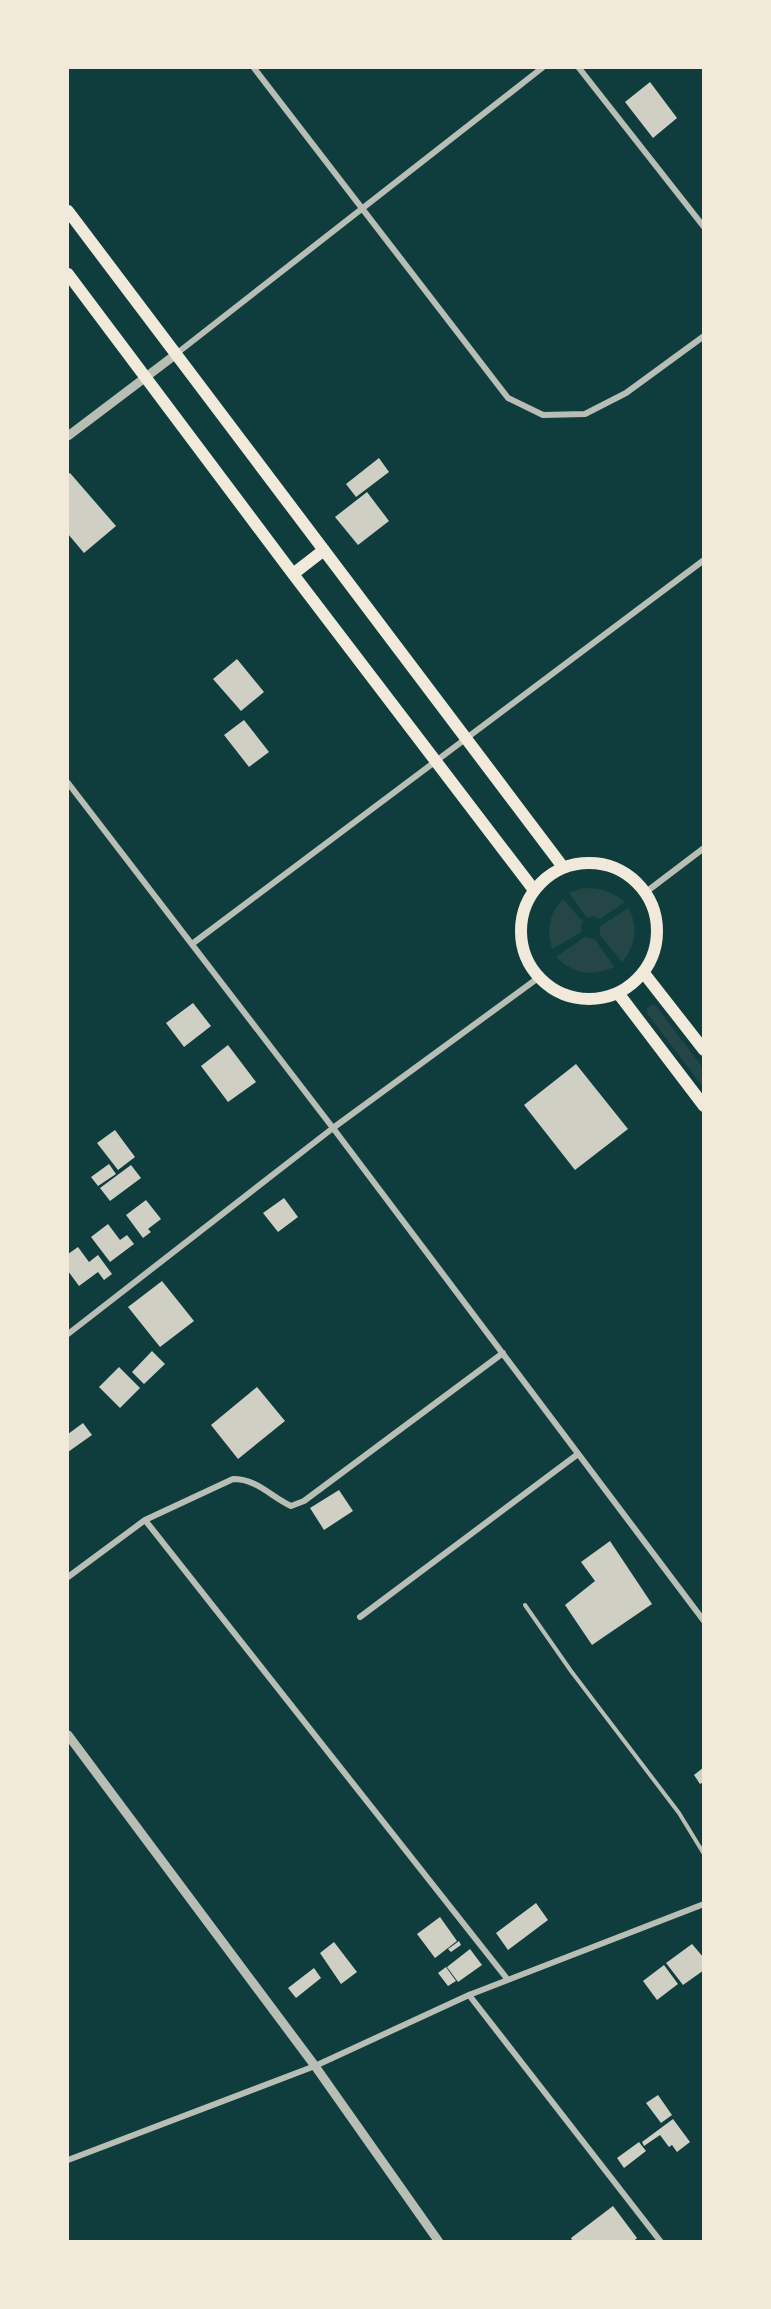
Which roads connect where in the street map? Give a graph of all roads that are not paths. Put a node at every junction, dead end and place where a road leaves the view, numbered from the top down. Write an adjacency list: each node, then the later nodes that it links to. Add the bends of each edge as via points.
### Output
1 (254, 68): 4 (street)
2 (542, 68): 4 (street)
3 (579, 68): 6 (street)
4 (363, 207): 8 (street, via 508,398 543,415 585,414 626,393); 9 (street)
5 (68, 212): 9 (main road)
6 (704, 226)
7 (68, 274): 10 (main road)
8 (704, 336)
9 (175, 355): 10 (street); 12 (main road)
10 (146, 376): 11 (street); 14 (main road)
11 (68, 436)
12 (324, 550): 14 (main road); 15 (main road)
13 (704, 560): 15 (street)
14 (293, 574): 16 (main road)
15 (467, 738): 16 (street); 19 (main road)
16 (436, 763): 20 (main road); 22 (street)
17 (68, 783): 22 (street)
18 (704, 848): 21 (street)
19 (563, 867): 20 (main road); 21 (main road, via 585,862 609,865 630,875)
20 (534, 890): 24 (main road, via 523,911 520,934 525,958)
21 (646, 892): 23 (main road, via 655,912 657,933 653,954)
22 (192, 944): 28 (street)
23 (643, 972): 25 (main road); 26 (main road)
24 (538, 978): 25 (main road, via 555,991 575,998 597,999); 28 (street)
25 (618, 993): 27 (main road)
26 (704, 1050)
27 (704, 1106)
28 (333, 1128): 29 (street); 30 (street)
29 (68, 1334)
30 (503, 1353): 31 (street); 32 (street, via 304,1500 291,1506 255,1482 234,1479)
31 (578, 1454): 35 (street); 36 (street)
32 (145, 1520): 33 (street); 40 (street)
33 (68, 1578)
34 (525, 1605): 38 (lane, via 679,1813)
35 (360, 1617)
36 (704, 1621)
37 (68, 1735): 42 (street)
38 (704, 1854)
39 (704, 1904): 40 (street)
40 (508, 1980): 41 (street)
41 (469, 1995): 42 (street); 45 (street)
42 (315, 2066): 43 (street); 44 (street)
43 (68, 2160)
44 (439, 2241)
45 (661, 2241)

